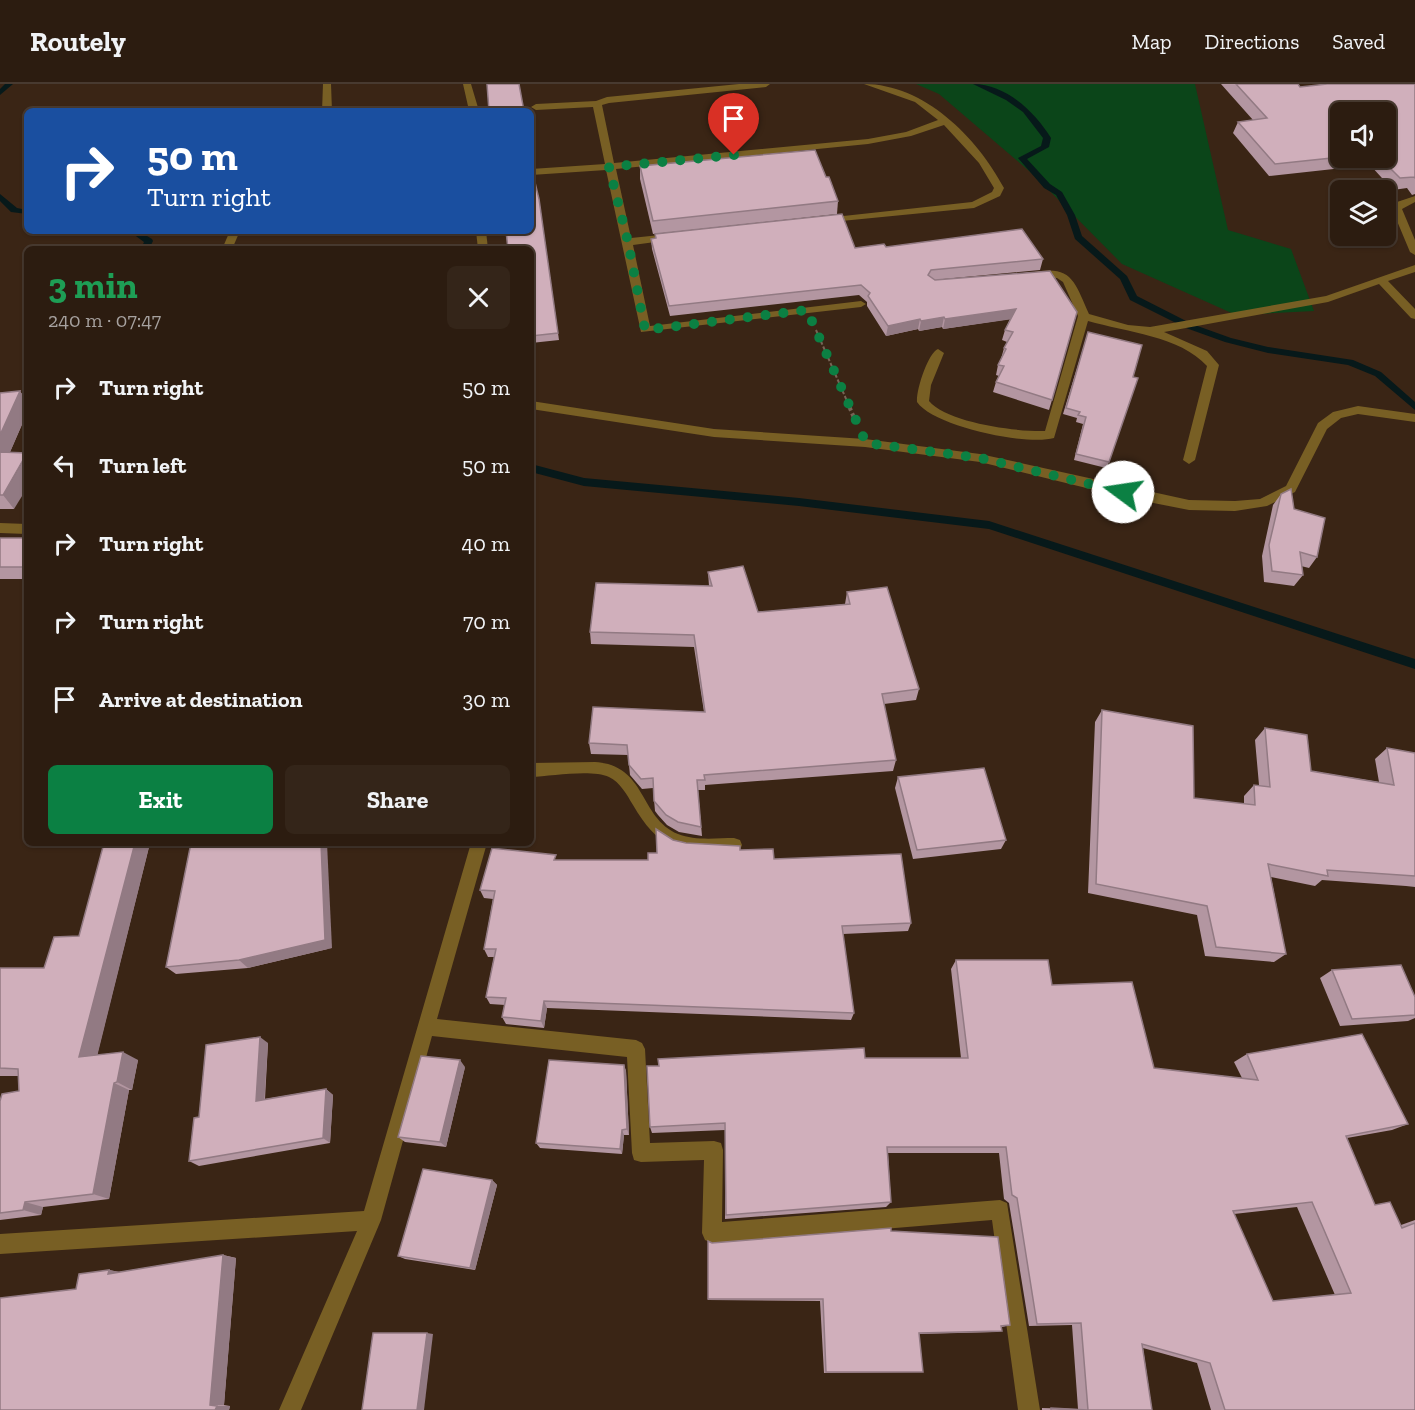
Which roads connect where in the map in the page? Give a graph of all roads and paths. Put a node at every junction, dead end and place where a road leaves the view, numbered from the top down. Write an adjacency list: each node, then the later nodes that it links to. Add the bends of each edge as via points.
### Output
1 (327, 84): 7 (street)
2 (467, 84): 8 (street)
3 (766, 84): 5 (street)
4 (868, 84): 9 (street, via 918,99)
5 (597, 104): 6 (street); 10 (street)
6 (536, 107)
7 (327, 108)
8 (473, 108)
9 (945, 122): 10 (street, via 914,133 849,143); 13 (street, via 971,146 995,179 999,188 996,194 974,205)
10 (609, 167): 11 (street); 15 (street)
11 (534, 172)
12 (1415, 199): 16 (street, via 1398,205 1397,209)
13 (819, 221)
14 (676, 237): 15 (street)
15 (628, 242): 21 (street, via 645,330)
16 (1415, 252)
17 (1415, 268): 19 (street)
18 (1025, 276): 22 (street, via 1059,275 1068,280)
19 (1381, 280): 23 (street); 24 (street, via 1329,299)
20 (861, 304): 21 (street)
21 (807, 310): 28 (path)
22 (1084, 316): 24 (street); 25 (street, via 1050,435 1028,436 973,425 926,408 923,395)
23 (1415, 316)
24 (1155, 333): 29 (street, via 1203,354 1213,365)
25 (938, 353)
26 (534, 405): 28 (street, via 714,433)
27 (1411, 418): 28 (street, via 1358,410 1337,415 1322,426 1291,489 1262,503 1235,506 1189,505 980,458)
28 (866, 443)
29 (1189, 460)
30 (0, 528): 31 (street)
31 (24, 529)
32 (534, 770): 33 (street, via 609,770 628,785 651,823 668,837 692,844)
33 (734, 845)
34 (478, 846): 35 (street)
35 (427, 1027): 36 (street); 39 (street, via 636,1048 641,1153 714,1150 712,1233 1000,1210)
36 (371, 1220): 37 (street); 38 (street)
37 (0, 1244)
38 (290, 1410)
39 (1029, 1410)

